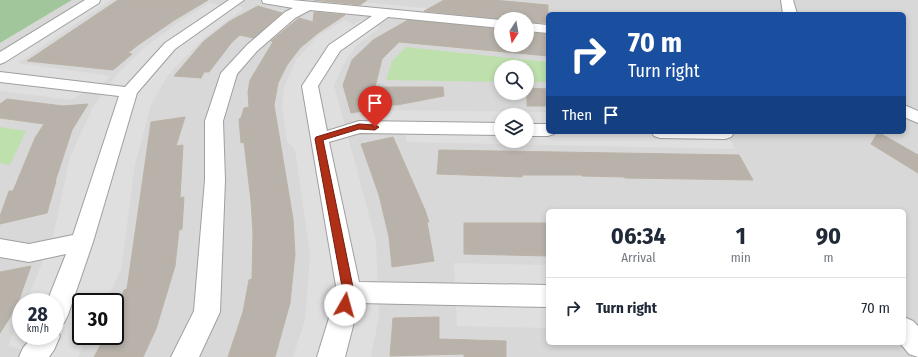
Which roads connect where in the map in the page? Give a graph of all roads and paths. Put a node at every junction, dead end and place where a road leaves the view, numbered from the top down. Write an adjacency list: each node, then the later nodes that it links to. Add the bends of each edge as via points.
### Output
1 (94, 0): 11 (street)
2 (238, 0): 13 (street, via 170,46)
3 (268, 0): 5 (street)
4 (788, 0): 6 (street)
5 (307, 6): 7 (street); 29 (street, via 290,15 252,48 229,73 214,121 215,180 207,312)
6 (790, 12)
7 (385, 13): 8 (street); 19 (street, via 334,48 310,86)
8 (494, 23)
9 (534, 28): 10 (street)
10 (546, 29)
11 (0, 59)
12 (0, 77): 13 (street)
13 (129, 92): 20 (street)
14 (906, 111): 15 (street)
15 (918, 118)
16 (494, 129): 19 (street, via 359,127)
17 (534, 130): 18 (street)
18 (546, 130)
19 (319, 139): 22 (street)
20 (82, 242): 21 (street, via 29,253); 23 (street)
21 (0, 248)
22 (349, 292): 24 (street); 30 (street)
23 (63, 293)
24 (546, 296)
25 (906, 331): 27 (street)
26 (42, 345): 28 (street)
27 (918, 345)
28 (33, 357)
29 (185, 357)
30 (331, 357)

